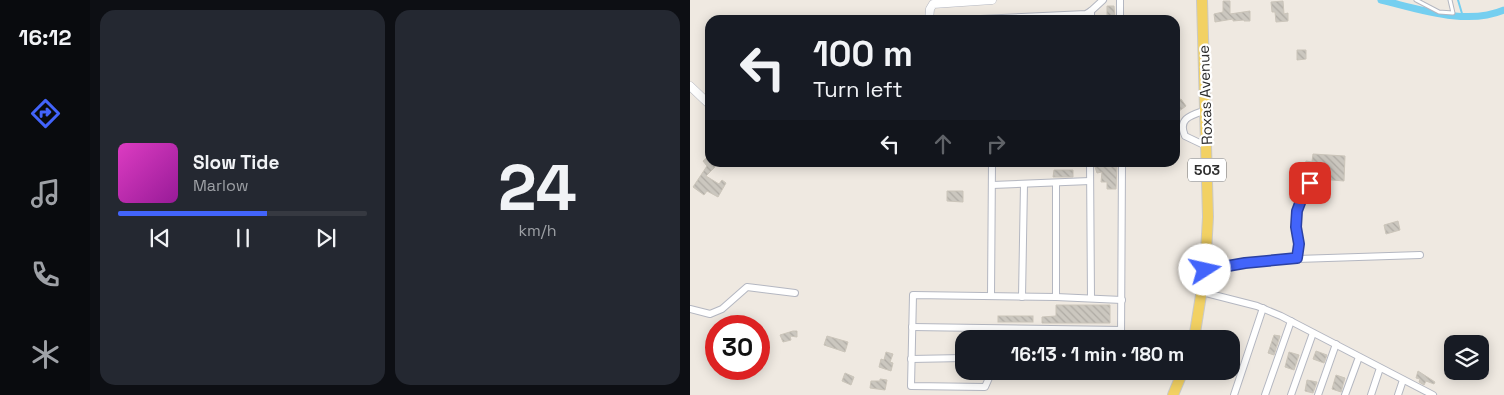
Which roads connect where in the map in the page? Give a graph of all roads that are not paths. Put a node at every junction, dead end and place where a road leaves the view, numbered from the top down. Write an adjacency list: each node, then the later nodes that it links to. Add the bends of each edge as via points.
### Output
1 (978, 0): 2 (street); 8 (street)
2 (992, 0)
3 (1103, 0): 10 (street)
4 (1120, 0): 13 (street)
5 (1202, 0): 16 (main road, Roxas Avenue / 503)
6 (1416, 0): 7 (lane, via 1439,12 1453,13)
7 (1450, 0)
8 (945, 1): 9 (street)
9 (932, 2): 11 (street)
10 (1091, 12): 12 (street)
11 (929, 15)
12 (1081, 15)
13 (1120, 15)
14 (690, 86): 15 (street)
15 (705, 100)
16 (1206, 110): 17 (street, via 1190,116); 18 (main road, Roxas Avenue / 503)
17 (1182, 128): 18 (street, via 1185,136)
18 (1206, 146): 29 (main road, Roxas Avenue / 503, via 1208,217)
19 (992, 167): 26 (street)
20 (1090, 167): 22 (street)
21 (1122, 167): 36 (street)
22 (1090, 181): 23 (street); 35 (street)
23 (1056, 183): 25 (street); 34 (street)
24 (1310, 183): 28 (lane, via 1297,211)
25 (1024, 184): 26 (street); 33 (street)
26 (992, 185): 32 (street)
27 (1420, 255): 28 (street)
28 (1297, 258): 29 (street)
29 (1205, 270): 30 (main road, Roxas Avenue / 503)
30 (1202, 292): 37 (street); 42 (main road, Roxas Avenue / 503)
31 (795, 293): 38 (street, via 748,287 722,309 710,314)
32 (990, 296): 33 (street); 40 (street, via 913,295)
33 (1022, 297): 34 (street)
34 (1056, 297): 35 (street)
35 (1091, 298): 36 (street)
36 (1122, 300): 41 (street)
37 (1263, 308): 39 (street); 54 (street)
38 (690, 309)
39 (1291, 321): 43 (street); 55 (street)
40 (912, 326): 41 (street); 46 (street)
41 (1121, 330)
42 (1196, 330)
43 (1313, 333): 44 (street); 56 (street)
44 (1336, 344): 45 (street); 57 (street)
45 (1359, 357): 48 (street); 58 (street)
46 (911, 358): 47 (street); 49 (street, via 911,386 985,387)
47 (955, 358)
48 (1380, 368): 51 (street); 59 (street)
49 (988, 380)
50 (1179, 380): 53 (main road)
51 (1403, 380): 52 (street); 60 (street)
52 (1428, 394)
53 (1173, 395)
54 (1234, 395)
55 (1265, 395)
56 (1291, 395)
57 (1318, 395)
58 (1345, 395)
59 (1370, 395)
60 (1398, 395)

